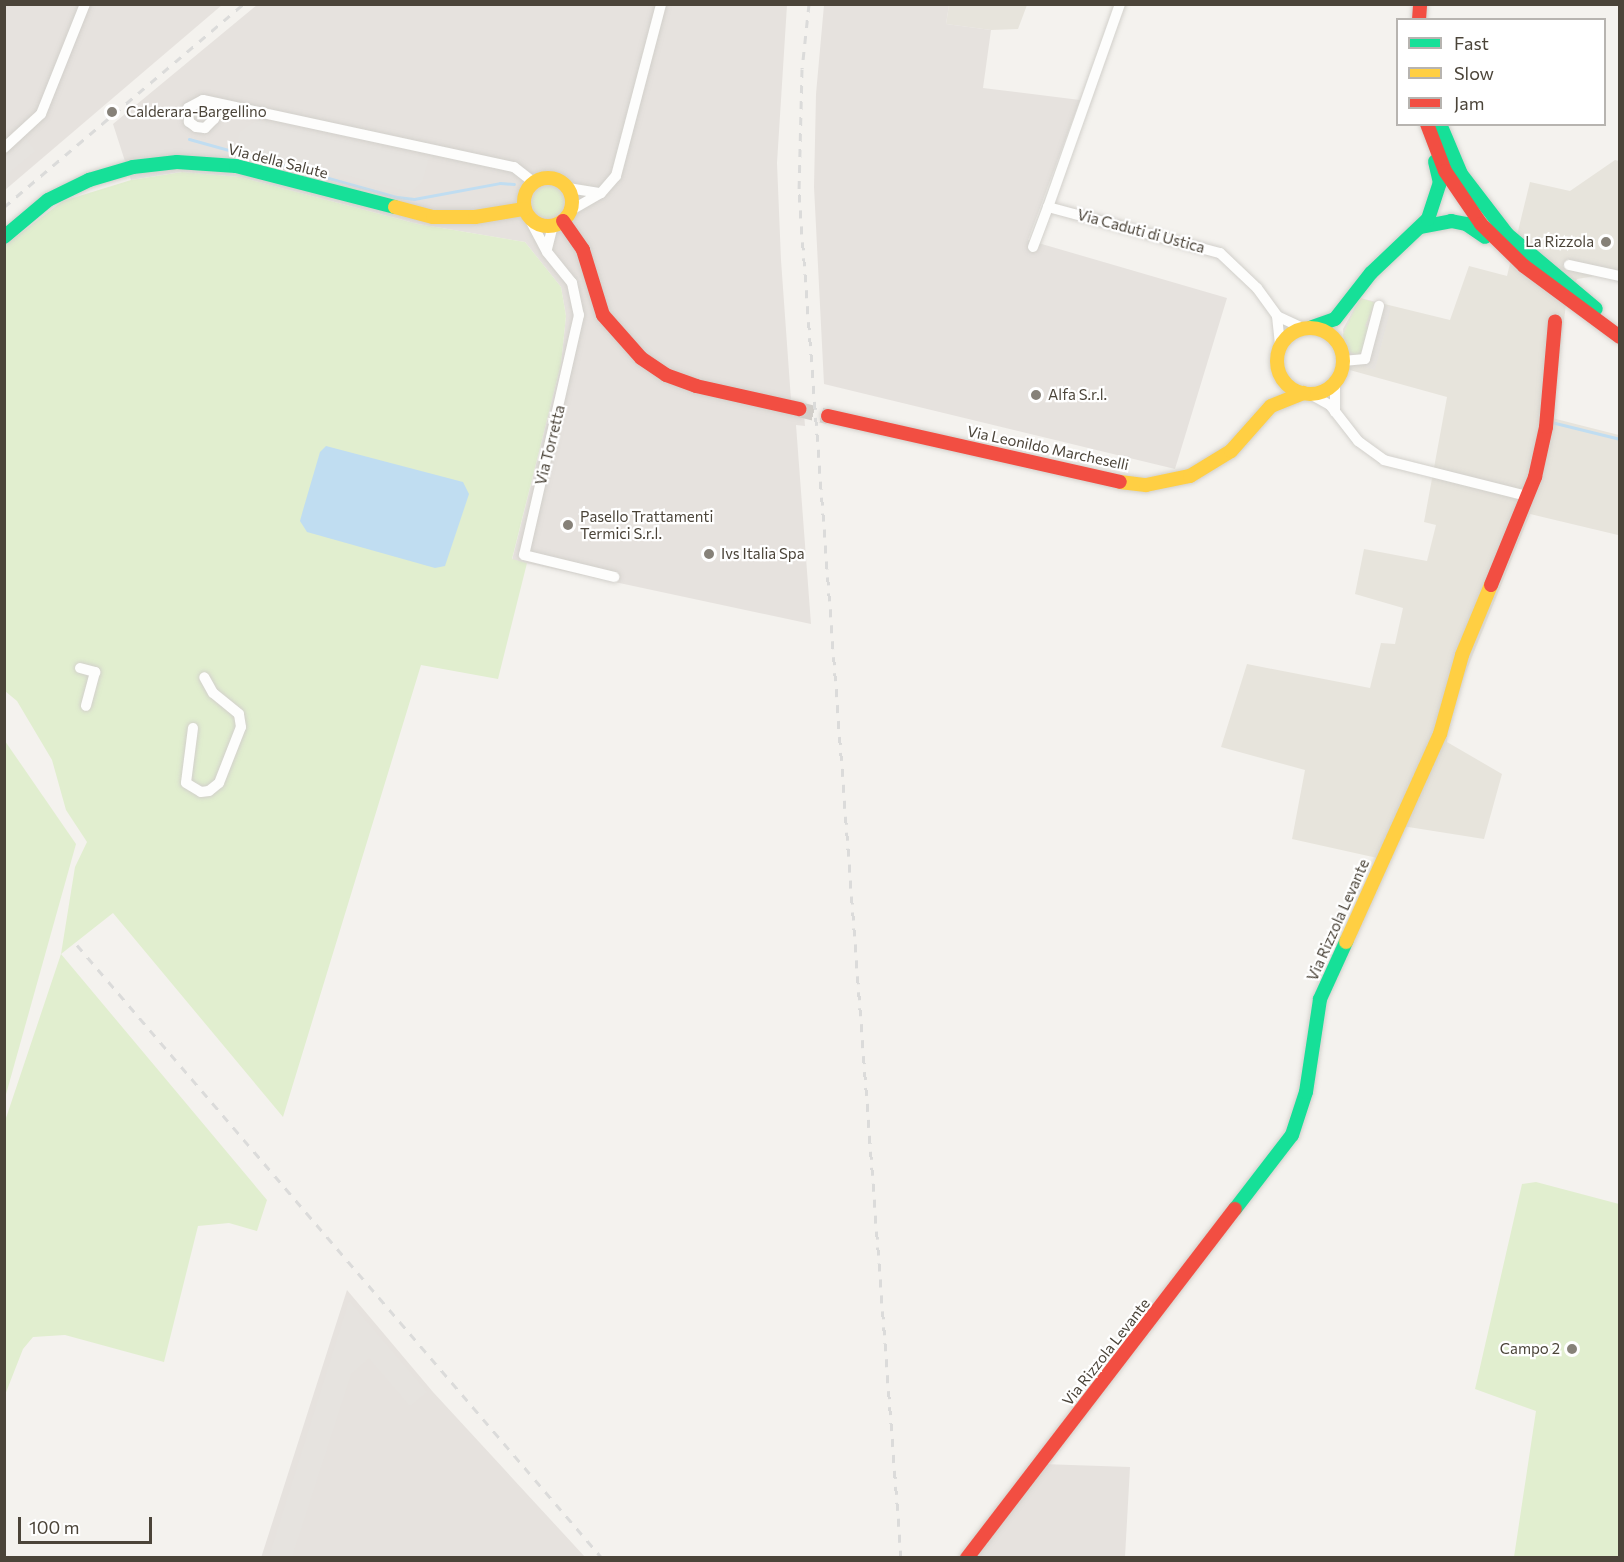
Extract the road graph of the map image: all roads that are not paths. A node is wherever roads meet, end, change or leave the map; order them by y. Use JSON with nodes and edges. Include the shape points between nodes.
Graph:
{"nodes":[{"id":1,"x":85,"y":4,"type":"edge"},
{"id":2,"x":661,"y":4,"type":"edge"},
{"id":3,"x":1120,"y":4,"type":"edge"},
{"id":4,"x":207,"y":101,"type":"junction"},
{"id":5,"x":231,"y":105,"type":"junction"},
{"id":6,"x":215,"y":116,"type":"junction"},
{"id":7,"x":1426,"y":126,"type":"edge"},
{"id":8,"x":1426,"y":126,"type":"edge"},
{"id":9,"x":1441,"y":126,"type":"edge"},
{"id":10,"x":4,"y":148,"type":"edge"},
{"id":11,"x":533,"y":182,"type":"junction"},
{"id":12,"x":568,"y":188,"type":"junction"},
{"id":13,"x":601,"y":193,"type":"junction"},
{"id":14,"x":1469,"y":197,"type":"junction"},
{"id":15,"x":1048,"y":207,"type":"junction"},
{"id":16,"x":527,"y":213,"type":"junction"},
{"id":17,"x":562,"y":219,"type":"junction"},
{"id":18,"x":1429,"y":223,"type":"junction"},
{"id":19,"x":4,"y":237,"type":"edge"},
{"id":20,"x":1033,"y":247,"type":"dead end"},
{"id":21,"x":547,"y":252,"type":"junction"},
{"id":22,"x":1569,"y":264,"type":"dead end"},
{"id":23,"x":1620,"y":276,"type":"edge"},
{"id":24,"x":1539,"y":277,"type":"junction"},
{"id":25,"x":1379,"y":306,"type":"dead end"},
{"id":26,"x":1345,"y":309,"type":"junction"},
{"id":27,"x":1277,"y":316,"type":"junction"},
{"id":28,"x":1555,"y":321,"type":"dead end"},
{"id":29,"x":1308,"y":328,"type":"junction"},
{"id":30,"x":1620,"y":328,"type":"edge"},
{"id":31,"x":1620,"y":337,"type":"edge"},
{"id":32,"x":1280,"y":345,"type":"junction"},
{"id":33,"x":1341,"y":354,"type":"junction"},
{"id":34,"x":1277,"y":367,"type":"junction"},
{"id":35,"x":1335,"y":382,"type":"junction"},
{"id":36,"x":1307,"y":394,"type":"junction"},
{"id":37,"x":1272,"y":406,"type":"junction"},
{"id":38,"x":799,"y":409,"type":"tunnel mouth"},
{"id":39,"x":1335,"y":412,"type":"junction"},
{"id":40,"x":828,"y":416,"type":"tunnel mouth"},
{"id":41,"x":1527,"y":496,"type":"junction"},
{"id":42,"x":614,"y":577,"type":"dead end"},
{"id":43,"x":80,"y":668,"type":"dead end"},
{"id":44,"x":204,"y":677,"type":"dead end"},
{"id":45,"x":86,"y":706,"type":"dead end"},
{"id":46,"x":193,"y":728,"type":"dead end"},
{"id":47,"x":967,"y":1557,"type":"edge"}],
"edges":[{"from":1,"to":10,"type":"street","via":[[41,114]]},
{"from":2,"to":13,"type":"street","via":[[616,176]]},
{"from":3,"to":15,"type":"street"},
{"from":4,"to":5,"type":"street"},
{"from":4,"to":6,"type":"street"},
{"from":4,"to":6,"type":"street","via":[[190,104],[189,122],[205,128]]},
{"from":5,"to":6,"type":"street"},
{"from":5,"to":11,"type":"street","via":[[514,167]]},
{"from":7,"to":14,"type":"street","via":[[1445,171]]},
{"from":8,"to":18,"type":"street","via":[[1440,183]]},
{"from":9,"to":14,"type":"street"},
{"from":11,"to":12,"type":"street","via":[[552,177]]},
{"from":11,"to":16,"type":"street","via":[[526,191]]},
{"from":12,"to":13,"type":"street"},
{"from":12,"to":17,"type":"street"},
{"from":13,"to":17,"type":"street"},
{"from":14,"to":18,"type":"street","via":[[1460,208]]},
{"from":14,"to":24,"type":"street","via":[[1499,243]]},
{"from":14,"to":30,"type":"street","via":[[1507,234]]},
{"from":15,"to":20,"type":"street"},
{"from":15,"to":27,"type":"street","name":"Via Caduti di Ustica","via":[[1220,254],[1257,288]]},
{"from":16,"to":17,"type":"street","name":"Via della Salute","via":[[540,225]]},
{"from":16,"to":19,"type":"street","name":"Via della Salute","via":[[433,217],[236,166],[177,162],[134,167],[89,180],[48,200]]},
{"from":16,"to":21,"type":"street","name":"Via Torretta"},
{"from":17,"to":21,"type":"street","via":[[547,238]]},
{"from":17,"to":38,"type":"street","via":[[583,250],[603,315],[641,358],[666,375],[696,386]]},
{"from":18,"to":24,"type":"street","via":[[1466,224],[1524,272]]},
{"from":18,"to":26,"type":"street","via":[[1371,273]]},
{"from":21,"to":42,"type":"street","name":"Via Torretta","via":[[572,283],[579,315],[524,555]]},
{"from":22,"to":23,"type":"street"},
{"from":24,"to":31,"type":"street"},
{"from":25,"to":33,"type":"street","via":[[1365,359]]},
{"from":26,"to":29,"type":"street","via":[[1328,323]]},
{"from":26,"to":33,"type":"street"},
{"from":27,"to":29,"type":"street","name":"Via Caduti di Ustica"},
{"from":27,"to":32,"type":"street","name":"Via Caduti di Ustica"},
{"from":28,"to":41,"type":"street","name":"Via Rizzola Levante","via":[[1543,444]]},
{"from":29,"to":32,"type":"street","via":[[1288,336]]},
{"from":29,"to":33,"type":"street","via":[[1331,335]]},
{"from":32,"to":34,"type":"street"},
{"from":33,"to":35,"type":"street"},
{"from":34,"to":36,"type":"street","via":[[1290,387]]},
{"from":34,"to":37,"type":"street"},
{"from":35,"to":36,"type":"street"},
{"from":35,"to":39,"type":"street"},
{"from":36,"to":37,"type":"street","name":"Via Leonildo Marcheselli"},
{"from":36,"to":39,"type":"street"},
{"from":37,"to":40,"type":"street","name":"Via Leonildo Marcheselli","via":[[1231,451],[1211,465],[1190,476],[1146,485]]},
{"from":39,"to":41,"type":"street","via":[[1358,441],[1392,463]]},
{"from":41,"to":47,"type":"street","name":"Via Rizzola Levante","via":[[1462,655],[1440,734],[1320,999],[1306,1092],[1292,1135]]},
{"from":43,"to":45,"type":"street","via":[[95,672]]},
{"from":44,"to":46,"type":"street","via":[[213,693],[239,714],[241,727],[219,783],[209,791],[201,792],[186,783]]}]}
